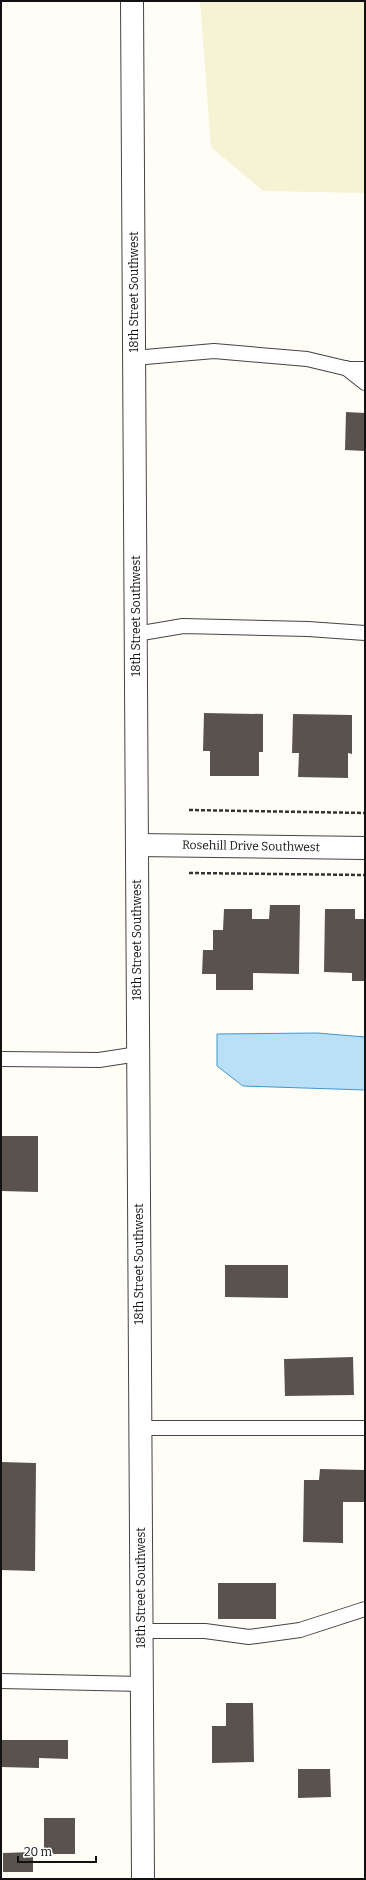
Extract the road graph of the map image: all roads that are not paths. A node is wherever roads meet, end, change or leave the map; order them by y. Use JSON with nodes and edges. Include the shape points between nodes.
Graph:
{"nodes":[{"id":1,"x":132,"y":1,"type":"edge"},
{"id":2,"x":134,"y":358,"type":"junction"},
{"id":3,"x":346,"y":368,"type":"junction"},
{"id":4,"x":365,"y":369,"type":"edge"},
{"id":5,"x":365,"y":383,"type":"edge"},
{"id":6,"x":365,"y":633,"type":"edge"},
{"id":7,"x":136,"y":634,"type":"junction"},
{"id":8,"x":137,"y":845,"type":"junction"},
{"id":9,"x":365,"y":848,"type":"edge"},
{"id":10,"x":138,"y":1054,"type":"junction"},
{"id":11,"x":1,"y":1060,"type":"edge"},
{"id":12,"x":140,"y":1428,"type":"junction"},
{"id":13,"x":365,"y":1428,"type":"edge"},
{"id":14,"x":365,"y":1609,"type":"edge"},
{"id":15,"x":142,"y":1631,"type":"junction"},
{"id":16,"x":1,"y":1681,"type":"edge"},
{"id":17,"x":142,"y":1684,"type":"junction"},
{"id":18,"x":143,"y":1879,"type":"edge"}],
"edges":[{"from":1,"to":2,"type":"street","name":"18th Street Southwest"},
{"from":2,"to":3,"type":"lane","via":[[214,351],[307,359]]},
{"from":2,"to":7,"type":"street","name":"18th Street Southwest"},
{"from":3,"to":4,"type":"lane"},
{"from":3,"to":5,"type":"lane"},
{"from":6,"to":7,"type":"lane","via":[[183,626]]},
{"from":7,"to":8,"type":"street","name":"18th Street Southwest"},
{"from":8,"to":9,"type":"street","name":"Rosehill Drive Southwest"},
{"from":8,"to":10,"type":"street","name":"18th Street Southwest"},
{"from":10,"to":11,"type":"lane","via":[[99,1060]]},
{"from":10,"to":12,"type":"street","name":"18th Street Southwest"},
{"from":12,"to":13,"type":"lane"},
{"from":12,"to":15,"type":"street","name":"18th Street Southwest"},
{"from":14,"to":15,"type":"lane","via":[[300,1630],[249,1636],[205,1631]]},
{"from":15,"to":17,"type":"street","name":"18th Street Southwest"},
{"from":16,"to":17,"type":"lane"},
{"from":17,"to":18,"type":"street","name":"18th Street Southwest"}]}
